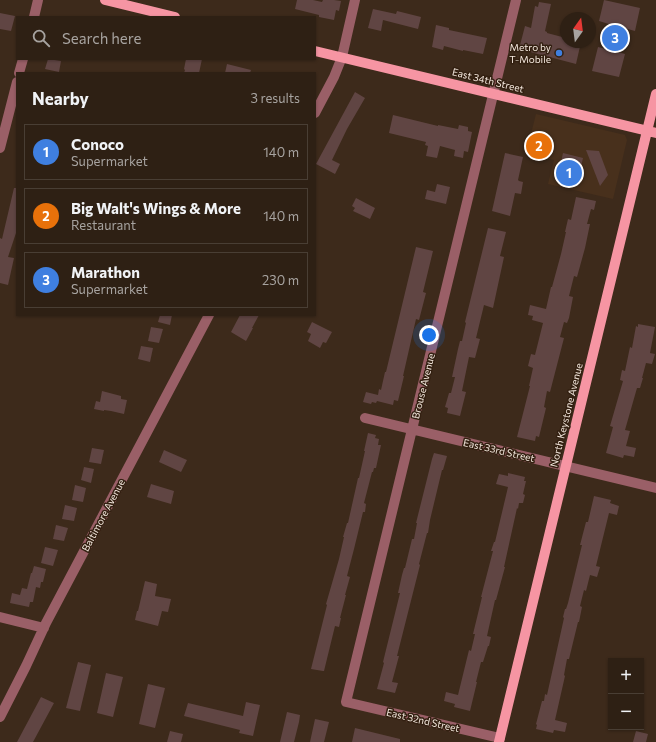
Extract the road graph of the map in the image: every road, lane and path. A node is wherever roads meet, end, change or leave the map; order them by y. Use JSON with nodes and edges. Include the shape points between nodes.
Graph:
{"nodes":[{"id":1,"x":38,"y":0,"type":"edge"},
{"id":2,"x":105,"y":0,"type":"edge"},
{"id":3,"x":355,"y":0,"type":"edge"},
{"id":4,"x":516,"y":0,"type":"edge"},
{"id":5,"x":131,"y":3,"type":"edge"},
{"id":6,"x":34,"y":16,"type":"edge"},
{"id":7,"x":172,"y":16,"type":"edge"},
{"id":8,"x":316,"y":51,"type":"edge"},
{"id":9,"x":342,"y":57,"type":"junction"},
{"id":10,"x":23,"y":60,"type":"edge"},
{"id":11,"x":19,"y":72,"type":"edge"},
{"id":12,"x":16,"y":86,"type":"edge"},
{"id":13,"x":494,"y":94,"type":"junction"},
{"id":14,"x":656,"y":94,"type":"edge"},
{"id":15,"x":316,"y":111,"type":"edge"},
{"id":16,"x":652,"y":132,"type":"edge"},
{"id":17,"x":0,"y":148,"type":"edge"},
{"id":18,"x":208,"y":316,"type":"edge"},
{"id":19,"x":365,"y":418,"type":"dead end"},
{"id":20,"x":412,"y":430,"type":"junction"},
{"id":21,"x":566,"y":466,"type":"junction"},
{"id":22,"x":656,"y":488,"type":"edge"},
{"id":23,"x":0,"y":618,"type":"edge"},
{"id":24,"x":44,"y":628,"type":"junction"},
{"id":25,"x":346,"y":702,"type":"joint"},
{"id":26,"x":0,"y":717,"type":"edge"},
{"id":27,"x":500,"y":740,"type":"edge"}],
"edges":[{"from":1,"to":6,"type":"street"},
{"from":2,"to":5,"type":"main road"},
{"from":3,"to":9,"type":"street"},
{"from":4,"to":13,"type":"street","name":"Brouse Avenue"},
{"from":5,"to":7,"type":"main road"},
{"from":8,"to":9,"type":"main road","name":"East 34th Street"},
{"from":9,"to":13,"type":"main road","name":"East 34th Street"},
{"from":9,"to":15,"type":"street"},
{"from":10,"to":11,"type":"street"},
{"from":12,"to":17,"type":"street"},
{"from":13,"to":16,"type":"main road","name":"East 34th Street"},
{"from":13,"to":20,"type":"street","name":"Brouse Avenue"},
{"from":14,"to":16,"type":"main road","name":"North Keystone Avenue"},
{"from":16,"to":21,"type":"main road","name":"North Keystone Avenue"},
{"from":18,"to":24,"type":"street","name":"Baltimore Avenue"},
{"from":19,"to":20,"type":"street","name":"East 33rd Street"},
{"from":20,"to":21,"type":"street","name":"East 33rd Street"},
{"from":20,"to":25,"type":"street","name":"Brouse Avenue"},
{"from":21,"to":22,"type":"street","name":"East 33rd Street"},
{"from":21,"to":27,"type":"main road","name":"North Keystone Avenue"},
{"from":23,"to":24,"type":"street"},
{"from":24,"to":26,"type":"street","name":"Baltimore Avenue"},
{"from":25,"to":27,"type":"street","name":"East 32nd Street"}]}
